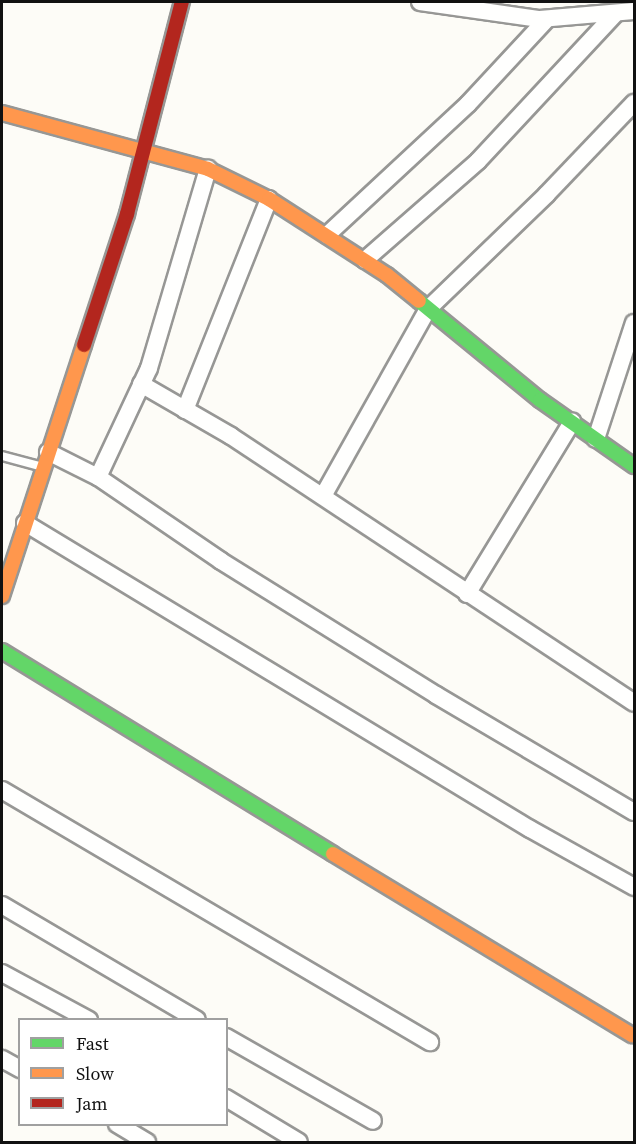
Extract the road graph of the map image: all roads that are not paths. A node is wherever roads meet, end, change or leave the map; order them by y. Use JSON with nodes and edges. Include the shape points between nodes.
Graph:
{"nodes":[{"id":1,"x":182,"y":2,"type":"edge"},
{"id":2,"x":420,"y":2,"type":"edge"},
{"id":3,"x":524,"y":2,"type":"edge"},
{"id":4,"x":610,"y":9,"type":"edge"},
{"id":5,"x":634,"y":11,"type":"edge"},
{"id":6,"x":544,"y":19,"type":"junction"},
{"id":7,"x":634,"y":103,"type":"edge"},
{"id":8,"x":2,"y":113,"type":"edge"},
{"id":9,"x":144,"y":150,"type":"junction"},
{"id":10,"x":208,"y":170,"type":"junction"},
{"id":11,"x":269,"y":199,"type":"junction"},
{"id":12,"x":327,"y":235,"type":"junction"},
{"id":13,"x":365,"y":260,"type":"junction"},
{"id":14,"x":428,"y":309,"type":"junction"},
{"id":15,"x":634,"y":323,"type":"edge"},
{"id":16,"x":141,"y":384,"type":"junction"},
{"id":17,"x":185,"y":410,"type":"junction"},
{"id":18,"x":572,"y":422,"type":"junction"},
{"id":19,"x":596,"y":439,"type":"junction"},
{"id":20,"x":2,"y":456,"type":"edge"},
{"id":21,"x":46,"y":460,"type":"junction"},
{"id":22,"x":634,"y":462,"type":"edge"},
{"id":23,"x":98,"y":477,"type":"junction"},
{"id":24,"x":323,"y":496,"type":"junction"},
{"id":25,"x":25,"y":522,"type":"junction"},
{"id":26,"x":467,"y":594,"type":"junction"},
{"id":27,"x":2,"y":596,"type":"edge"},
{"id":28,"x":2,"y":651,"type":"edge"},
{"id":29,"x":634,"y":703,"type":"edge"},
{"id":30,"x":2,"y":790,"type":"edge"},
{"id":31,"x":634,"y":812,"type":"edge"},
{"id":32,"x":634,"y":887,"type":"edge"},
{"id":33,"x":2,"y":905,"type":"edge"},
{"id":34,"x":2,"y":973,"type":"edge"},
{"id":35,"x":84,"y":1018,"type":"edge"},
{"id":36,"x":194,"y":1018,"type":"edge"},
{"id":37,"x":632,"y":1035,"type":"dead end"},
{"id":38,"x":228,"y":1037,"type":"edge"},
{"id":39,"x":430,"y":1042,"type":"dead end"},
{"id":40,"x":228,"y":1099,"type":"edge"},
{"id":41,"x":374,"y":1121,"type":"dead end"},
{"id":42,"x":119,"y":1126,"type":"edge"},
{"id":43,"x":147,"y":1143,"type":"edge"},
{"id":44,"x":299,"y":1143,"type":"edge"}],
"edges":[{"from":1,"to":9,"type":"street"},
{"from":2,"to":6,"type":"street"},
{"from":3,"to":6,"type":"street"},
{"from":4,"to":5,"type":"street"},
{"from":4,"to":6,"type":"street"},
{"from":4,"to":13,"type":"street","via":[[478,161]]},
{"from":6,"to":12,"type":"street","via":[[468,104]]},
{"from":7,"to":14,"type":"street"},
{"from":8,"to":9,"type":"street"},
{"from":9,"to":10,"type":"street"},
{"from":9,"to":21,"type":"street","via":[[127,214]]},
{"from":10,"to":11,"type":"street"},
{"from":10,"to":16,"type":"street"},
{"from":11,"to":12,"type":"street"},
{"from":11,"to":17,"type":"street"},
{"from":12,"to":13,"type":"street"},
{"from":13,"to":14,"type":"street"},
{"from":14,"to":18,"type":"street"},
{"from":14,"to":24,"type":"street"},
{"from":15,"to":19,"type":"street"},
{"from":16,"to":17,"type":"street"},
{"from":16,"to":23,"type":"street"},
{"from":17,"to":24,"type":"street"},
{"from":18,"to":19,"type":"street"},
{"from":18,"to":26,"type":"street"},
{"from":19,"to":22,"type":"street"},
{"from":20,"to":21,"type":"lane"},
{"from":21,"to":23,"type":"street"},
{"from":21,"to":25,"type":"street"},
{"from":23,"to":31,"type":"street","via":[[221,561]]},
{"from":24,"to":26,"type":"street"},
{"from":25,"to":27,"type":"street"},
{"from":25,"to":32,"type":"street","via":[[530,829]]},
{"from":26,"to":29,"type":"street"},
{"from":28,"to":37,"type":"street"},
{"from":30,"to":39,"type":"street"},
{"from":33,"to":36,"type":"street"},
{"from":34,"to":35,"type":"street"},
{"from":38,"to":41,"type":"street"},
{"from":40,"to":44,"type":"street"},
{"from":42,"to":43,"type":"street"}]}
